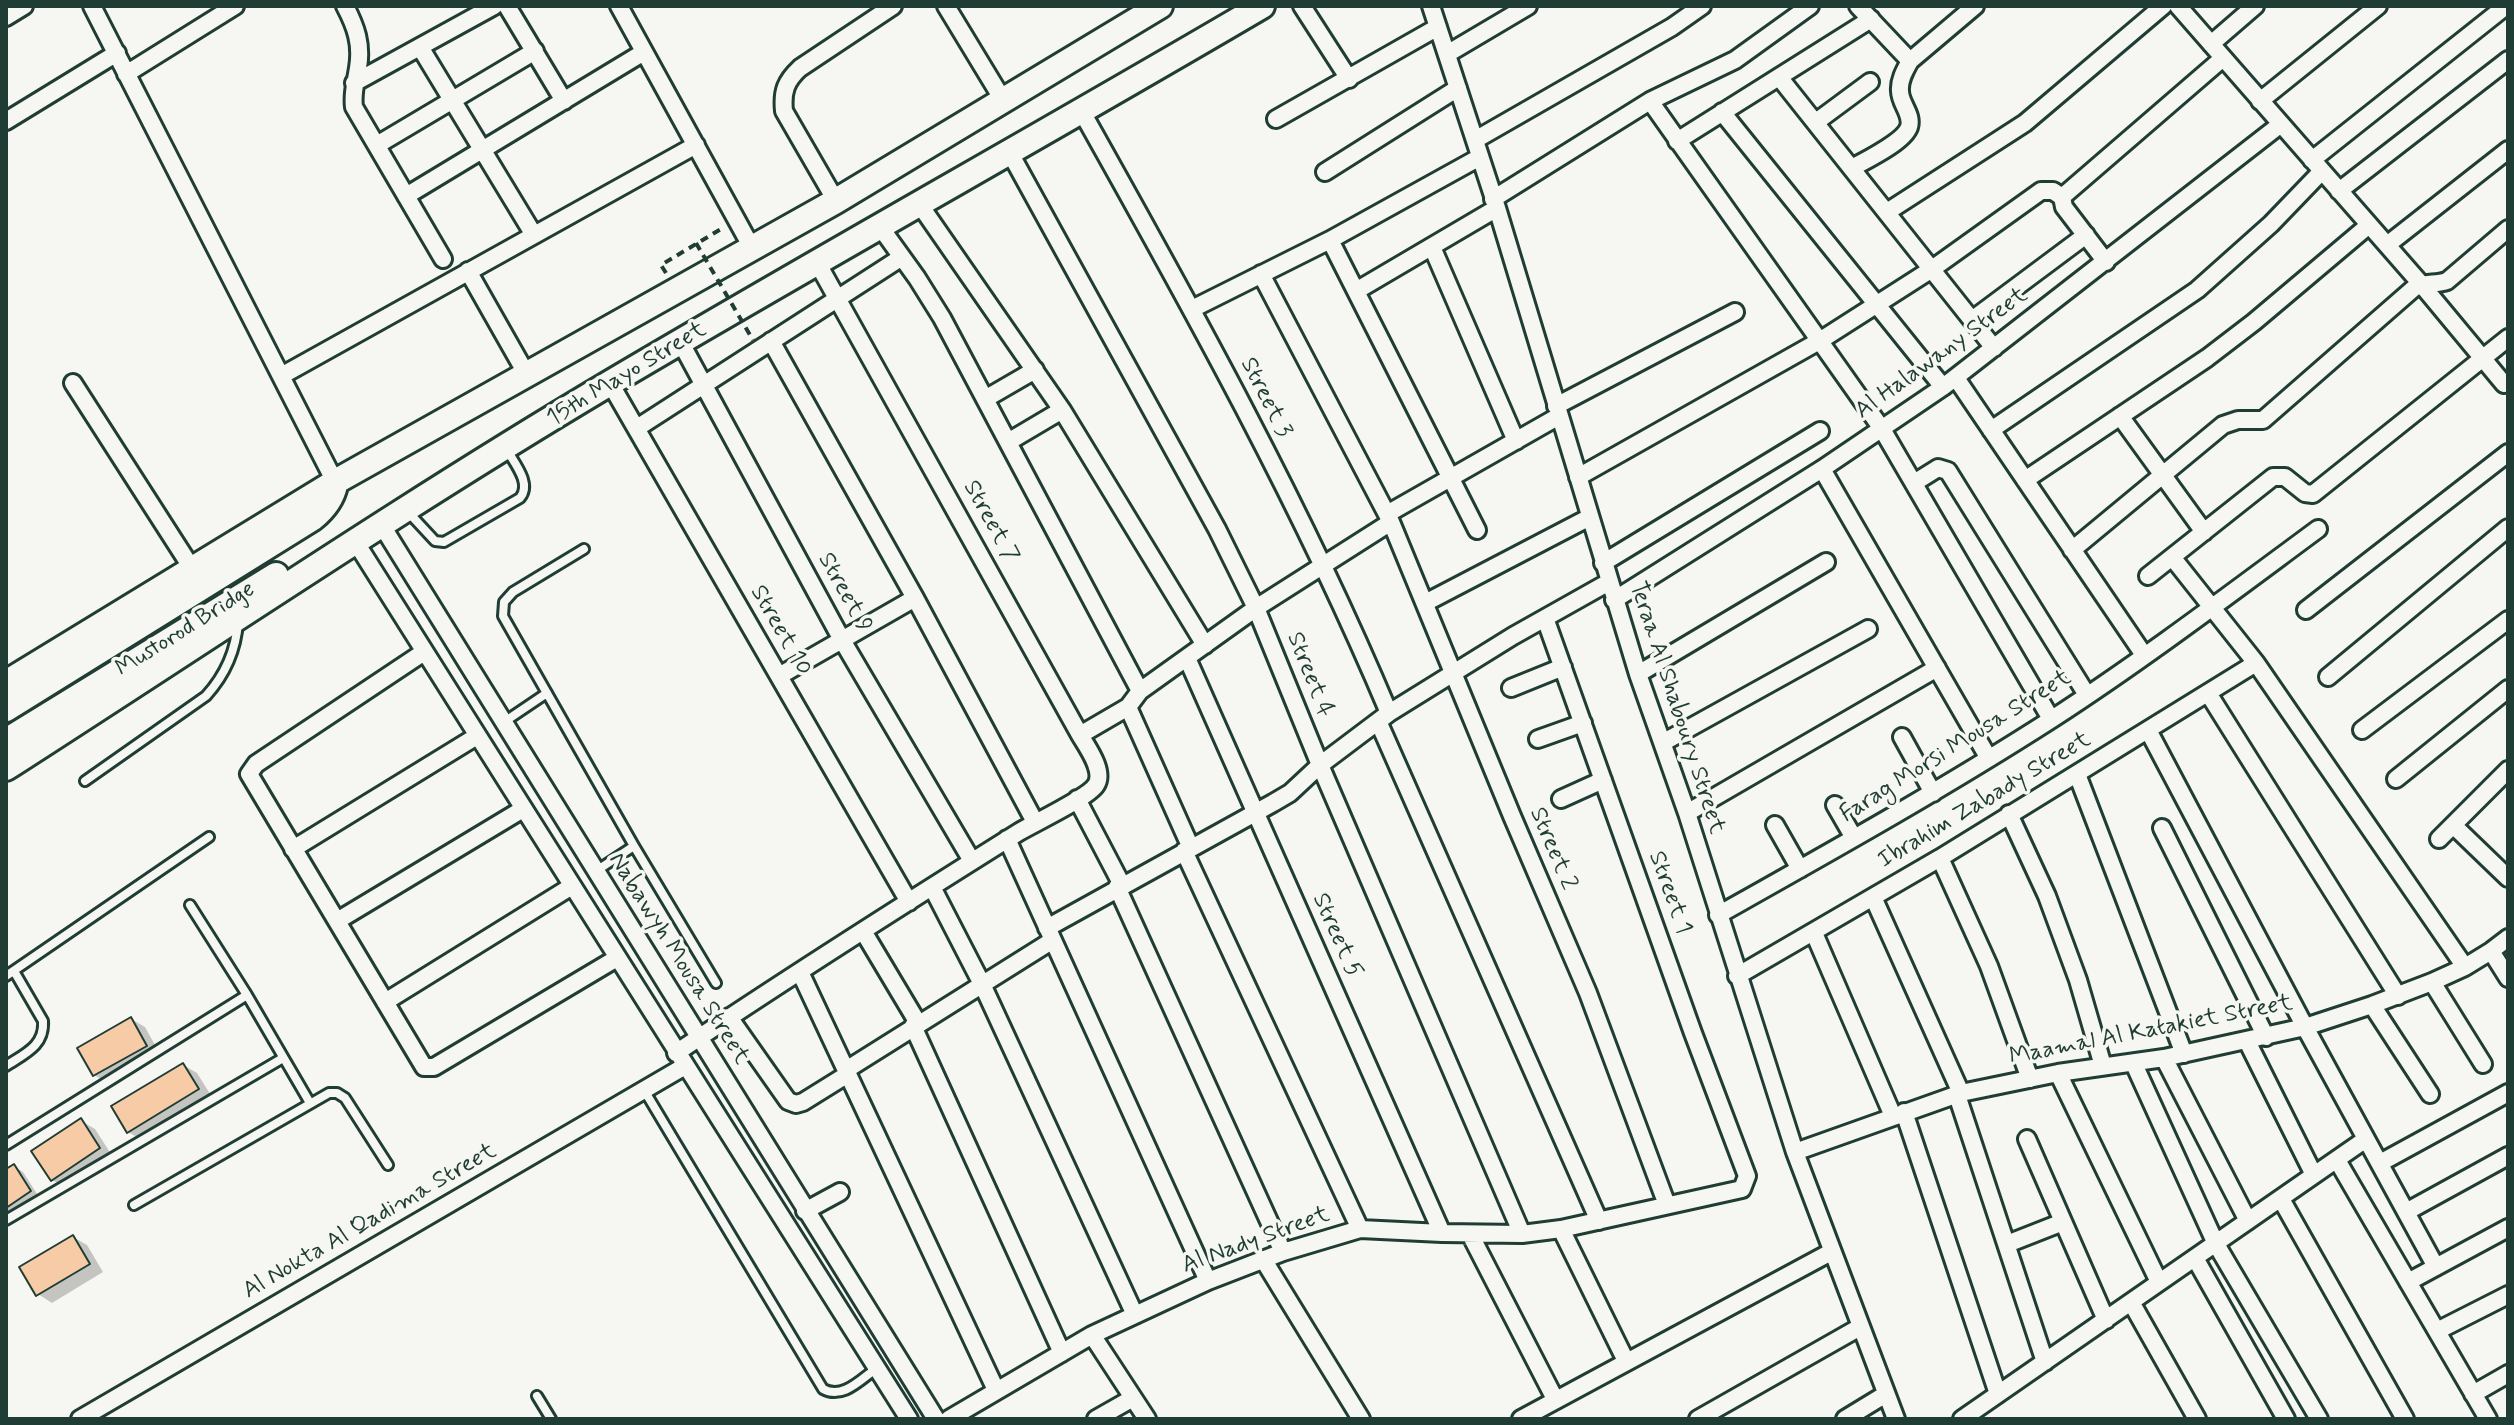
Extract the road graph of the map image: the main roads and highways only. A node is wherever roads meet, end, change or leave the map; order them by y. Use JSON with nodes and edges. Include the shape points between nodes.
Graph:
{"nodes":[{"id":1,"x":1262,"y":6,"type":"edge"},
{"id":2,"x":1145,"y":10,"type":"edge"},
{"id":3,"x":335,"y":482,"type":"junction"},
{"id":4,"x":239,"y":608,"type":"junction"},
{"id":5,"x":6,"y":683,"type":"edge"},
{"id":6,"x":6,"y":709,"type":"edge"},
{"id":7,"x":6,"y":741,"type":"edge"},
{"id":8,"x":6,"y":768,"type":"edge"}],
"edges":[{"from":1,"to":4,"type":"main road","name":"15th Mayo Street","via":[[610,383]]},
{"from":2,"to":3,"type":"main road","name":"15th Mayo Street","via":[[836,201]]},
{"from":3,"to":5,"type":"main road","name":"15th Mayo Street"},
{"from":3,"to":6,"type":"main road","name":"Mustorod Bridge","via":[[333,495],[320,511]]},
{"from":4,"to":7,"type":"main road","name":"Mustorod Bridge"},
{"from":4,"to":8,"type":"main road","name":"15th Mayo Street"}]}
